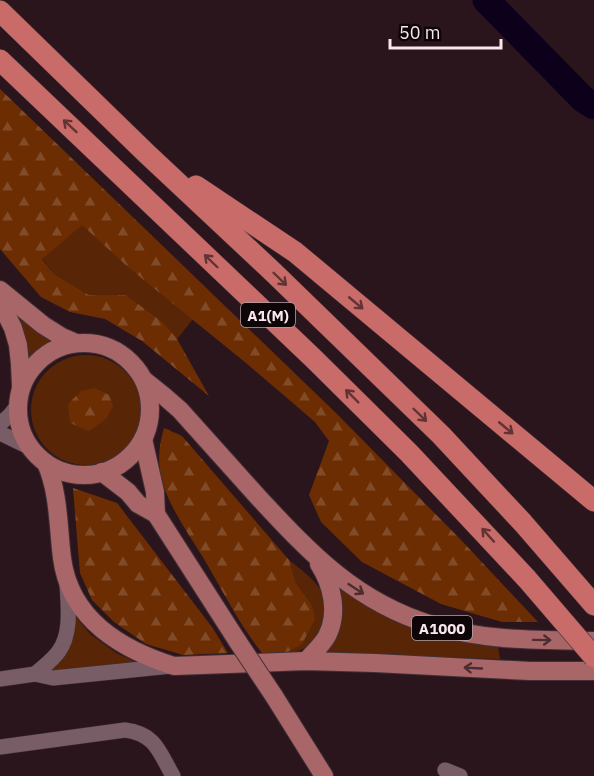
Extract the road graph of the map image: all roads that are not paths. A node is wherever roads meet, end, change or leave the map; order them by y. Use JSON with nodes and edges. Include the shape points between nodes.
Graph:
{"nodes":[{"id":1,"x":0,"y":11,"type":"edge"},
{"id":2,"x":0,"y":60,"type":"edge"},
{"id":3,"x":146,"y":153,"type":"junction"},
{"id":4,"x":1,"y":291,"type":"edge"},
{"id":5,"x":76,"y":343,"type":"junction"},
{"id":6,"x":144,"y":380,"type":"junction"},
{"id":7,"x":20,"y":397,"type":"junction"},
{"id":8,"x":0,"y":424,"type":"edge"},
{"id":9,"x":0,"y":433,"type":"edge"},
{"id":10,"x":143,"y":439,"type":"junction"},
{"id":11,"x":31,"y":448,"type":"junction"},
{"id":12,"x":46,"y":463,"type":"junction"},
{"id":13,"x":102,"y":472,"type":"junction"},
{"id":14,"x":594,"y":501,"type":"edge"},
{"id":15,"x":156,"y":514,"type":"junction"},
{"id":16,"x":311,"y":552,"type":"junction"},
{"id":17,"x":68,"y":580,"type":"junction"},
{"id":18,"x":594,"y":606,"type":"edge"},
{"id":19,"x":594,"y":641,"type":"edge"},
{"id":20,"x":594,"y":657,"type":"edge"},
{"id":21,"x":306,"y":661,"type":"junction"},
{"id":22,"x":174,"y":666,"type":"junction"},
{"id":23,"x":594,"y":671,"type":"edge"},
{"id":24,"x":35,"y":674,"type":"junction"},
{"id":25,"x":0,"y":679,"type":"edge"},
{"id":26,"x":0,"y":747,"type":"edge"},
{"id":27,"x":445,"y":770,"type":"dead end"},
{"id":28,"x":173,"y":776,"type":"edge"},
{"id":29,"x":324,"y":776,"type":"edge"},
{"id":30,"x":460,"y":776,"type":"edge"}],
"edges":[{"from":1,"to":3,"type":"highway","number":"A1(M)"},
{"from":20,"to":2,"type":"highway","number":"A1(M)","one_way":true,"bridge":true,"via":[[409,453]]},
{"from":3,"to":14,"type":"highway","one_way":true,"via":[[295,252]]},
{"from":3,"to":18,"type":"highway","number":"A1(M)","one_way":true,"via":[[441,435]]},
{"from":4,"to":5,"type":"main road","via":[[43,325]]},
{"from":4,"to":7,"type":"main road","via":[[18,345]]},
{"from":5,"to":6,"type":"main road","via":[[103,345],[116,351],[127,358]]},
{"from":5,"to":7,"type":"main road","via":[[42,358],[30,372]]},
{"from":6,"to":10,"type":"main road","via":[[150,406]]},
{"from":6,"to":16,"type":"main road","number":"A1000","via":[[180,410]]},
{"from":7,"to":8,"type":"street"},
{"from":7,"to":11,"type":"main road","via":[[21,428]]},
{"from":9,"to":11,"type":"street"},
{"from":10,"to":13,"type":"main road","via":[[134,452]]},
{"from":10,"to":15,"type":"main road"},
{"from":11,"to":12,"type":"main road"},
{"from":12,"to":13,"type":"main road","via":[[75,474]]},
{"from":12,"to":17,"type":"main road","number":"A1000","via":[[52,478]]},
{"from":13,"to":15,"type":"main road","via":[[138,504]]},
{"from":15,"to":29,"type":"main road","bridge":true},
{"from":16,"to":19,"type":"main road","number":"A1000","one_way":true,"via":[[357,590],[434,626],[499,638]]},
{"from":16,"to":21,"type":"main road","number":"A1000","via":[[330,585],[333,615],[327,636]]},
{"from":17,"to":22,"type":"main road","number":"A1000","via":[[75,598],[107,634],[142,655]]},
{"from":17,"to":24,"type":"street","via":[[63,646]]},
{"from":21,"to":22,"type":"main road","number":"A1000"},
{"from":23,"to":21,"type":"main road","number":"A1000","one_way":true},
{"from":22,"to":24,"type":"street","via":[[54,678]]},
{"from":24,"to":25,"type":"street"},
{"from":26,"to":28,"type":"street","via":[[135,731],[152,740]]},
{"from":27,"to":30,"type":"street"}]}
